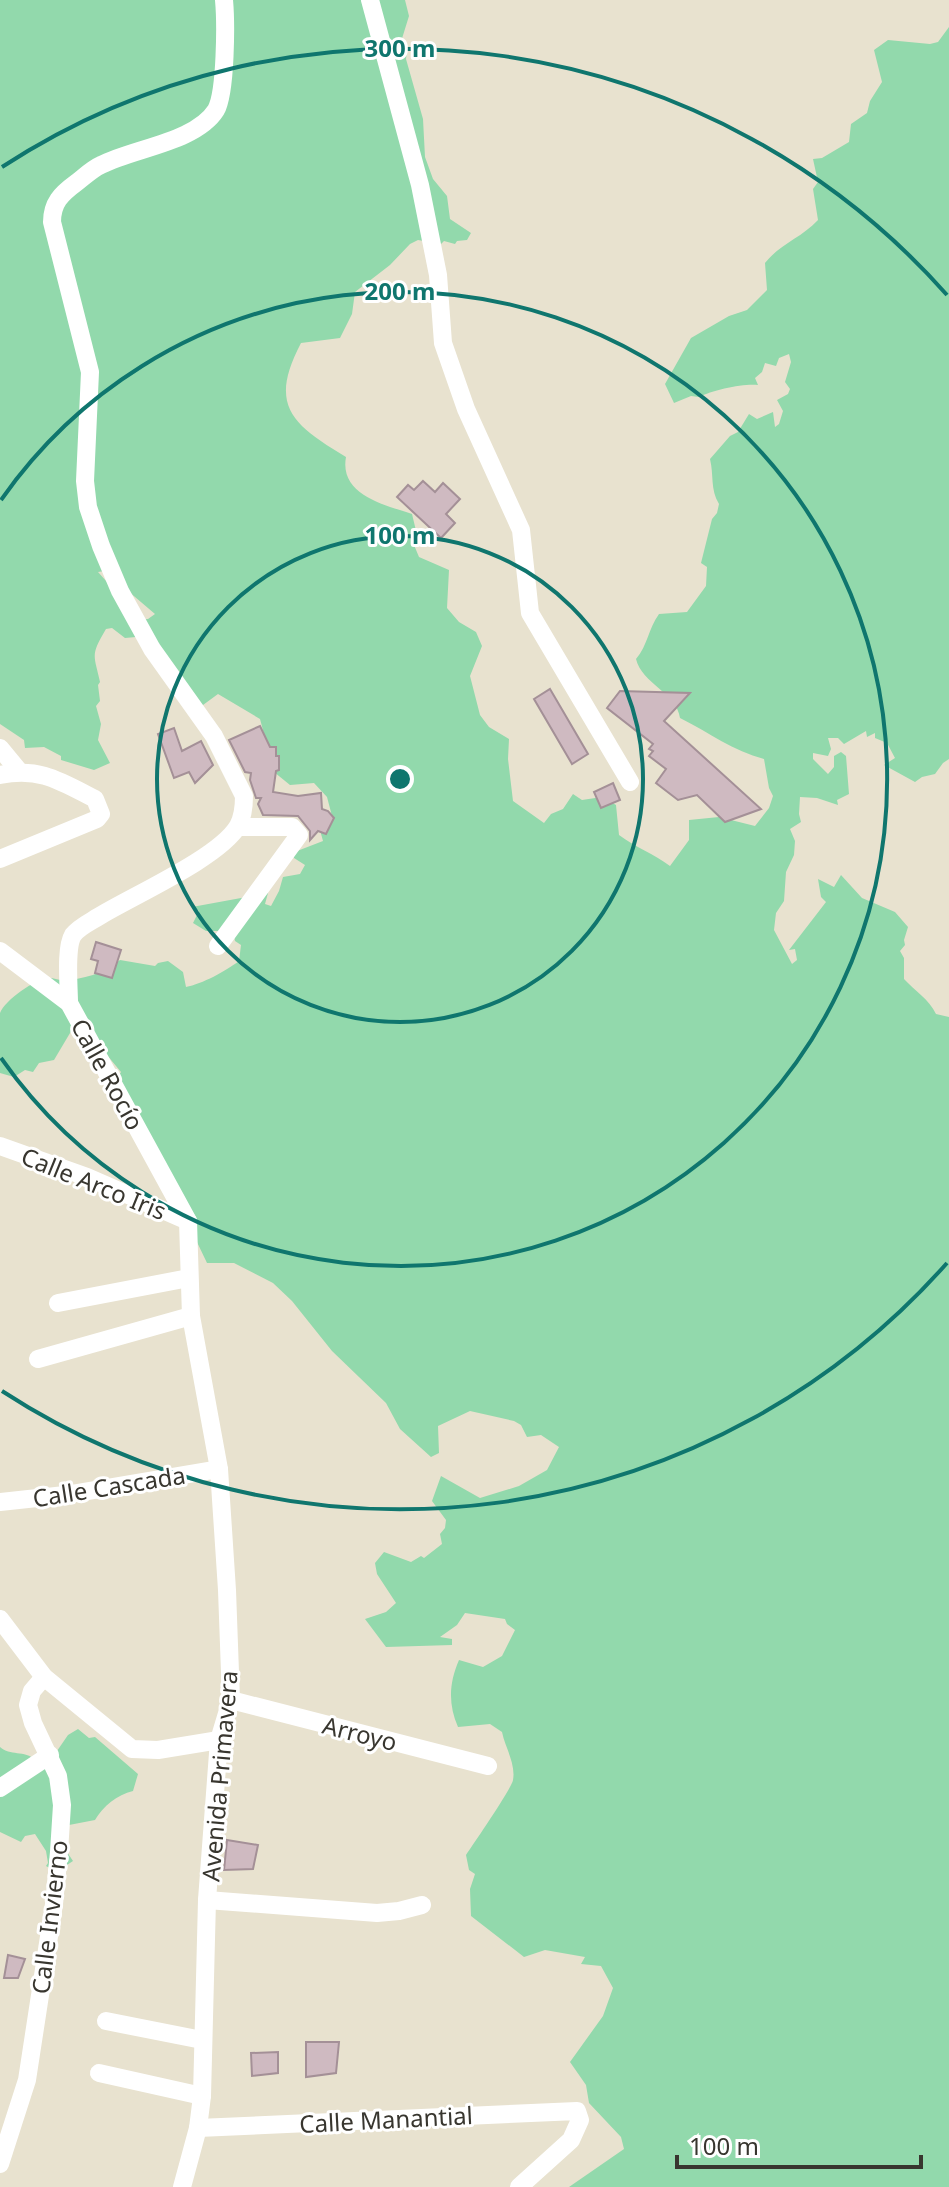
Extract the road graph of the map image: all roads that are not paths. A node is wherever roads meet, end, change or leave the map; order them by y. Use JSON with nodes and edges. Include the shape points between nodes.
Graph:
{"nodes":[{"id":1,"x":224,"y":0,"type":"edge"},
{"id":2,"x":370,"y":0,"type":"edge"},
{"id":3,"x":0,"y":748,"type":"edge"},
{"id":4,"x":19,"y":771,"type":"junction"},
{"id":5,"x":0,"y":775,"type":"edge"},
{"id":6,"x":630,"y":782,"type":"dead end"},
{"id":7,"x":238,"y":827,"type":"junction"},
{"id":8,"x":0,"y":859,"type":"edge"},
{"id":9,"x":218,"y":946,"type":"dead end"},
{"id":10,"x":0,"y":951,"type":"edge"},
{"id":11,"x":69,"y":1003,"type":"junction"},
{"id":12,"x":0,"y":1146,"type":"edge"},
{"id":13,"x":188,"y":1221,"type":"junction"},
{"id":14,"x":189,"y":1278,"type":"junction"},
{"id":15,"x":58,"y":1303,"type":"dead end"},
{"id":16,"x":191,"y":1316,"type":"junction"},
{"id":17,"x":38,"y":1359,"type":"dead end"},
{"id":18,"x":219,"y":1469,"type":"junction"},
{"id":19,"x":0,"y":1502,"type":"edge"},
{"id":20,"x":0,"y":1619,"type":"edge"},
{"id":21,"x":44,"y":1677,"type":"junction"},
{"id":22,"x":231,"y":1700,"type":"junction"},
{"id":23,"x":219,"y":1740,"type":"junction"},
{"id":24,"x":50,"y":1755,"type":"junction"},
{"id":25,"x":488,"y":1766,"type":"dead end"},
{"id":26,"x":0,"y":1788,"type":"edge"},
{"id":27,"x":207,"y":1900,"type":"junction"},
{"id":28,"x":422,"y":1905,"type":"dead end"},
{"id":29,"x":106,"y":2021,"type":"dead end"},
{"id":30,"x":202,"y":2040,"type":"junction"},
{"id":31,"x":99,"y":2073,"type":"dead end"},
{"id":32,"x":202,"y":2096,"type":"junction"},
{"id":33,"x":198,"y":2128,"type":"junction"},
{"id":34,"x":0,"y":2164,"type":"edge"},
{"id":35,"x":182,"y":2187,"type":"edge"},
{"id":36,"x":519,"y":2187,"type":"edge"}],
"edges":[{"from":1,"to":7,"type":"street","via":[[219,103],[208,120],[101,165],[62,193],[52,222],[90,372],[88,507],[120,591],[152,649],[214,736],[244,796]]},
{"from":2,"to":6,"type":"street","via":[[420,185],[438,275],[443,343],[466,409],[521,530],[530,613]]},
{"from":3,"to":4,"type":"street"},
{"from":4,"to":5,"type":"street"},
{"from":4,"to":8,"type":"street","via":[[44,773],[95,799],[101,811],[97,819]]},
{"from":7,"to":9,"type":"street","via":[[292,827],[299,835]]},
{"from":7,"to":11,"type":"street","via":[[203,856],[79,929],[70,943]]},
{"from":10,"to":11,"type":"street","name":"Calle Rocío"},
{"from":11,"to":13,"type":"street","name":"Calle Rocío"},
{"from":12,"to":13,"type":"street","name":"Calle Arco Iris"},
{"from":13,"to":14,"type":"street","name":"Avenida Primavera"},
{"from":14,"to":15,"type":"street"},
{"from":14,"to":16,"type":"street","name":"Avenida Primavera"},
{"from":16,"to":17,"type":"street"},
{"from":16,"to":18,"type":"street","name":"Avenida Primavera"},
{"from":18,"to":19,"type":"street","name":"Calle Cascada"},
{"from":18,"to":22,"type":"street","name":"Avenida Primavera"},
{"from":20,"to":21,"type":"street"},
{"from":21,"to":23,"type":"street","via":[[132,1749]]},
{"from":21,"to":24,"type":"street","name":"Calle Invierno","via":[[28,1705]]},
{"from":22,"to":23,"type":"street","name":"Avenida Primavera"},
{"from":22,"to":25,"type":"street","name":"Arroyo"},
{"from":23,"to":27,"type":"street","name":"Avenida Primavera"},
{"from":24,"to":26,"type":"street"},
{"from":24,"to":34,"type":"street","name":"Calle Invierno","via":[[62,1805],[54,1904],[27,2080]]},
{"from":27,"to":28,"type":"street","via":[[377,1913]]},
{"from":27,"to":30,"type":"street","name":"Avenida Primavera"},
{"from":29,"to":30,"type":"street"},
{"from":30,"to":32,"type":"street","name":"Avenida Primavera"},
{"from":31,"to":32,"type":"street"},
{"from":32,"to":33,"type":"street","name":"Avenida Primavera"},
{"from":33,"to":35,"type":"street","name":"Avenida Primavera"},
{"from":33,"to":36,"type":"street","name":"Calle Manantial","via":[[574,2109],[580,2115],[577,2132]]}]}
